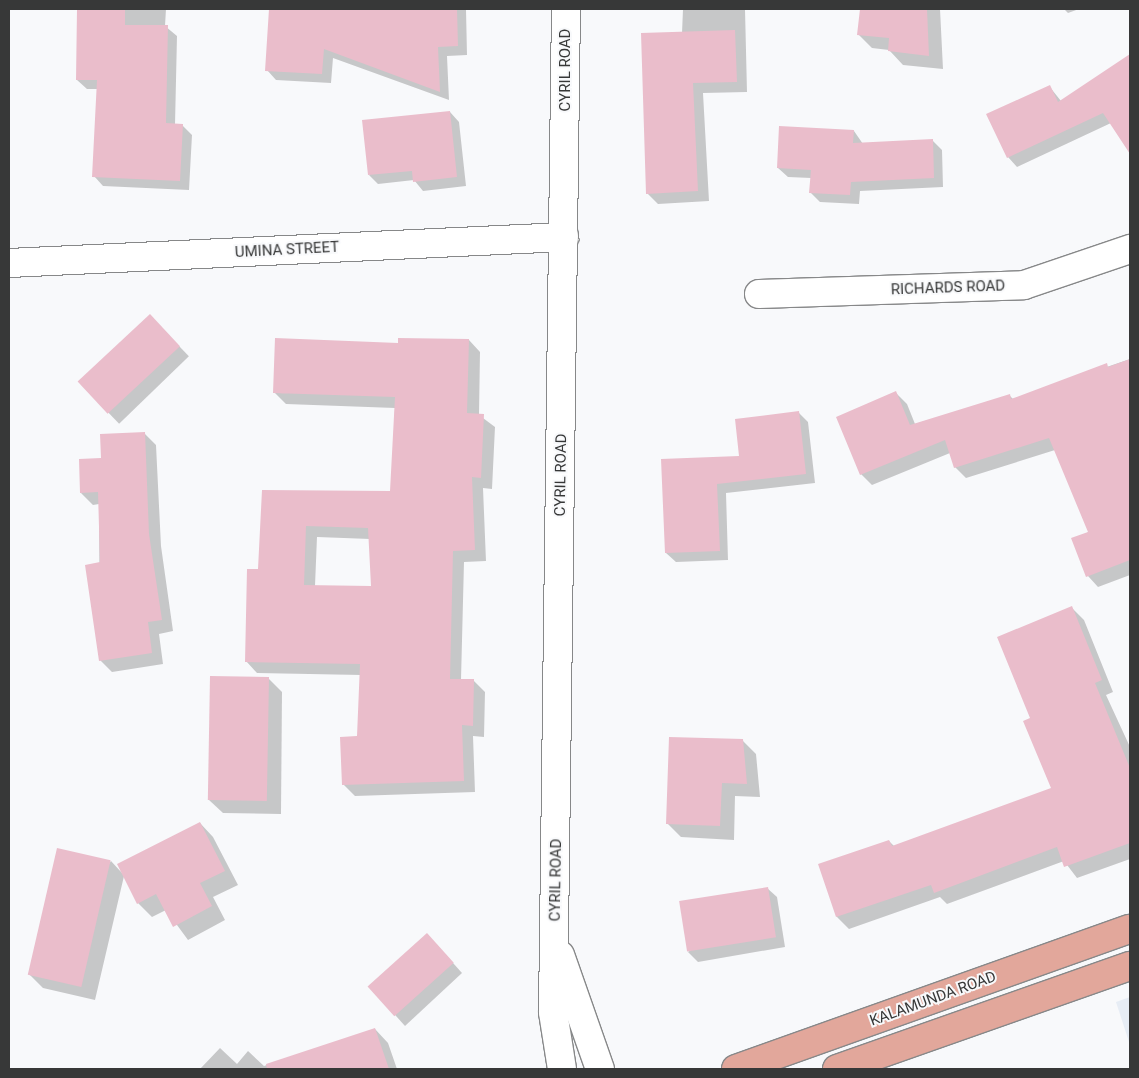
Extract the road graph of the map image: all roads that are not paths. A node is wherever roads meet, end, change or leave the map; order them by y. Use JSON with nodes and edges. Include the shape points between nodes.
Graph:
{"nodes":[{"id":1,"x":566,"y":9,"type":"edge"},
{"id":2,"x":564,"y":237,"type":"junction"},
{"id":3,"x":1130,"y":249,"type":"edge"},
{"id":4,"x":9,"y":263,"type":"edge"},
{"id":5,"x":759,"y":294,"type":"dead end"},
{"id":6,"x":1130,"y":928,"type":"edge"},
{"id":7,"x":555,"y":942,"type":"junction"},
{"id":8,"x":1130,"y":966,"type":"edge"},
{"id":9,"x":562,"y":1069,"type":"edge"},
{"id":10,"x":600,"y":1069,"type":"edge"},
{"id":11,"x":736,"y":1069,"type":"edge"},
{"id":12,"x":837,"y":1069,"type":"edge"}],
"edges":[{"from":1,"to":2,"type":"street","name":"CYRIL ROAD"},
{"from":2,"to":4,"type":"street","name":"UMINA STREET"},
{"from":2,"to":7,"type":"street","name":"CYRIL ROAD"},
{"from":3,"to":5,"type":"street","name":"RICHARDS ROAD","via":[[1024,285]]},
{"from":6,"to":11,"type":"main road","name":"KALAMUNDA ROAD"},
{"from":7,"to":9,"type":"street","name":"CYRIL ROAD","via":[[553,1012]]},
{"from":7,"to":10,"type":"street","name":"CYRIL ROAD"},
{"from":8,"to":12,"type":"main road"}]}
